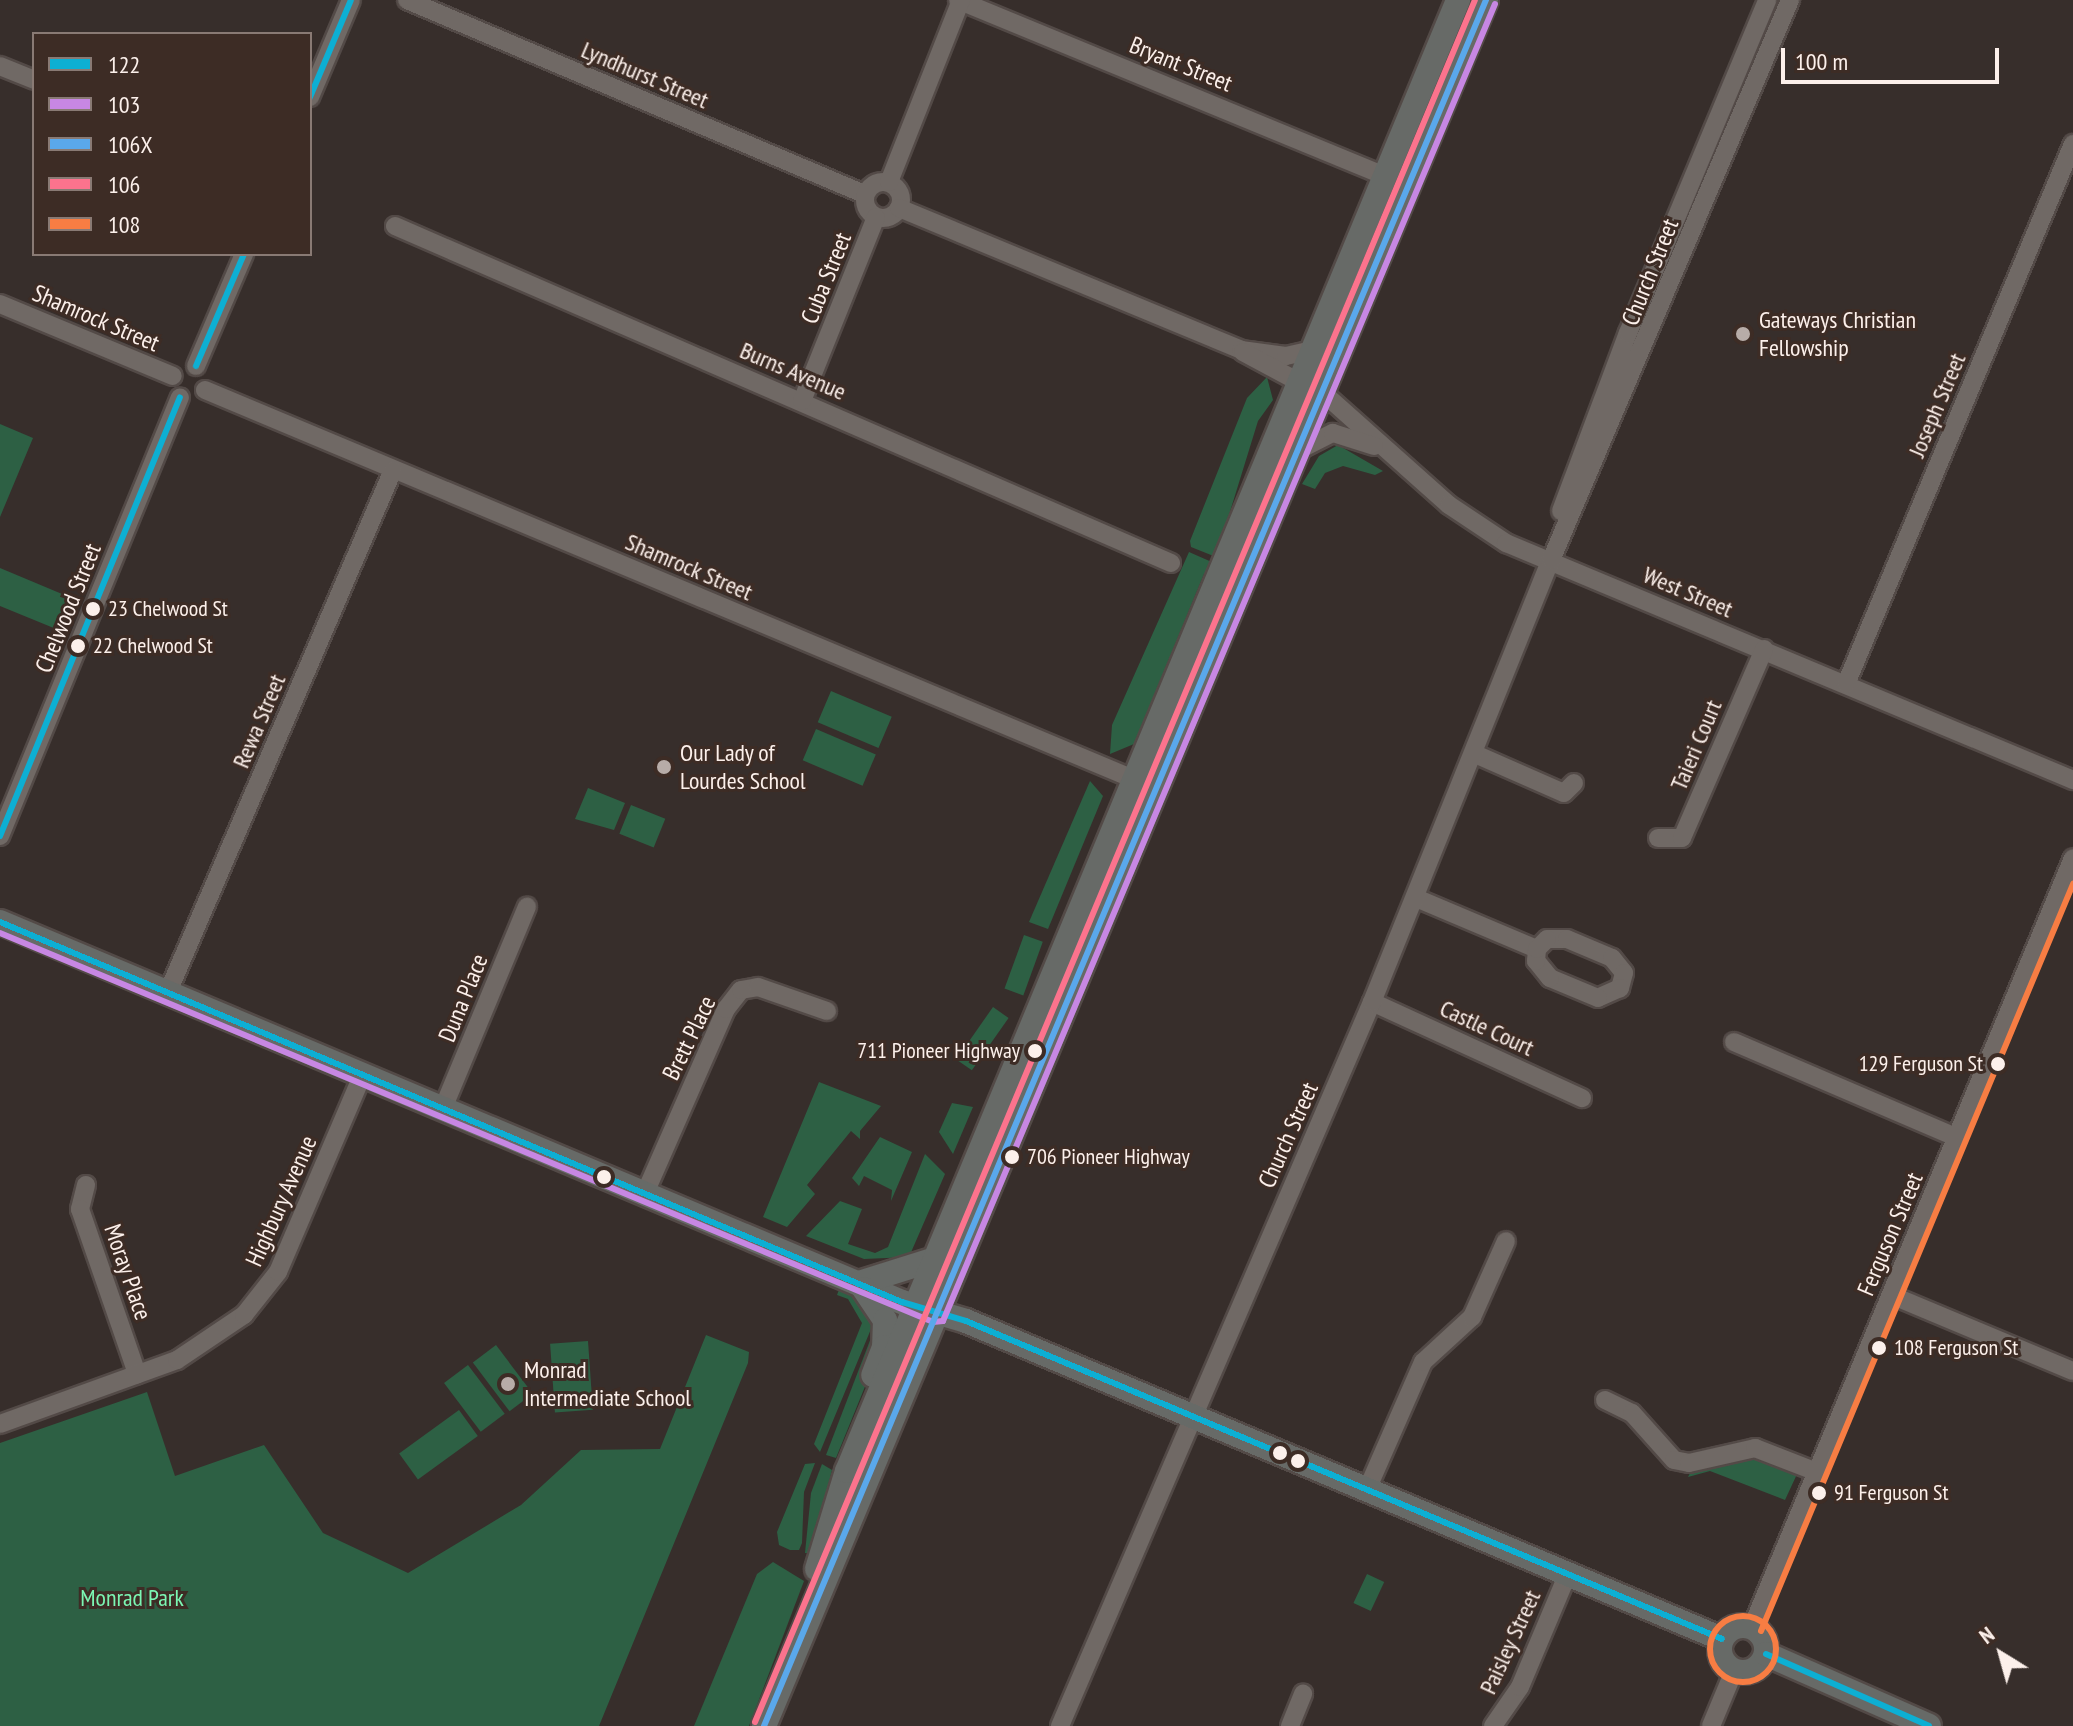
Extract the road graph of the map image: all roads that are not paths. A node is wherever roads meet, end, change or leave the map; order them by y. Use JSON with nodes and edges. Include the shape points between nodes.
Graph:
{"nodes":[{"id":1,"x":351,"y":0,"type":"edge"},
{"id":2,"x":407,"y":0,"type":"edge"},
{"id":3,"x":960,"y":0,"type":"edge"},
{"id":4,"x":1458,"y":0,"type":"edge"},
{"id":5,"x":1486,"y":0,"type":"edge"},
{"id":6,"x":1767,"y":0,"type":"edge"},
{"id":7,"x":1790,"y":0,"type":"edge"},
{"id":8,"x":0,"y":66,"type":"edge"},
{"id":9,"x":32,"y":79,"type":"edge"},
{"id":10,"x":312,"y":92,"type":"edge"},
{"id":11,"x":2073,"y":144,"type":"edge"},
{"id":12,"x":1385,"y":176,"type":"junction"},
{"id":13,"x":889,"y":182,"type":"junction"},
{"id":14,"x":865,"y":194,"type":"junction"},
{"id":15,"x":899,"y":208,"type":"junction"},
{"id":16,"x":876,"y":217,"type":"junction"},
{"id":17,"x":395,"y":226,"type":"dead end"},
{"id":18,"x":243,"y":256,"type":"edge"},
{"id":19,"x":0,"y":304,"type":"edge"},
{"id":20,"x":1241,"y":350,"type":"junction"},
{"id":21,"x":1312,"y":350,"type":"junction"},
{"id":22,"x":196,"y":366,"type":"junction"},
{"id":23,"x":173,"y":376,"type":"junction"},
{"id":24,"x":1310,"y":387,"type":"junction"},
{"id":25,"x":205,"y":390,"type":"junction"},
{"id":26,"x":180,"y":398,"type":"junction"},
{"id":27,"x":802,"y":401,"type":"junction"},
{"id":28,"x":1380,"y":449,"type":"junction"},
{"id":29,"x":1294,"y":453,"type":"junction"},
{"id":30,"x":393,"y":470,"type":"junction"},
{"id":31,"x":1551,"y":560,"type":"junction"},
{"id":32,"x":1171,"y":563,"type":"dead end"},
{"id":33,"x":1219,"y":606,"type":"junction"},
{"id":34,"x":1764,"y":649,"type":"junction"},
{"id":35,"x":1846,"y":684,"type":"junction"},
{"id":36,"x":1475,"y":754,"type":"junction"},
{"id":37,"x":2073,"y":780,"type":"edge"},
{"id":38,"x":1574,"y":783,"type":"dead end"},
{"id":39,"x":1145,"y":784,"type":"junction"},
{"id":40,"x":0,"y":836,"type":"edge"},
{"id":41,"x":1658,"y":838,"type":"dead end"},
{"id":42,"x":2073,"y":858,"type":"edge"},
{"id":43,"x":1416,"y":898,"type":"junction"},
{"id":44,"x":527,"y":907,"type":"dead end"},
{"id":45,"x":0,"y":922,"type":"edge"},
{"id":46,"x":1537,"y":949,"type":"junction"},
{"id":47,"x":168,"y":992,"type":"junction"},
{"id":48,"x":1372,"y":1002,"type":"junction"},
{"id":49,"x":827,"y":1011,"type":"dead end"},
{"id":50,"x":1734,"y":1042,"type":"dead end"},
{"id":51,"x":363,"y":1074,"type":"junction"},
{"id":52,"x":1582,"y":1098,"type":"dead end"},
{"id":53,"x":444,"y":1106,"type":"junction"},
{"id":54,"x":1956,"y":1137,"type":"junction"},
{"id":55,"x":86,"y":1185,"type":"dead end"},
{"id":56,"x":646,"y":1191,"type":"junction"},
{"id":57,"x":1506,"y":1241,"type":"dead end"},
{"id":58,"x":935,"y":1259,"type":"junction"},
{"id":59,"x":859,"y":1283,"type":"junction"},
{"id":60,"x":1891,"y":1295,"type":"junction"},
{"id":61,"x":927,"y":1310,"type":"junction"},
{"id":62,"x":2073,"y":1371,"type":"edge"},
{"id":63,"x":137,"y":1374,"type":"junction"},
{"id":64,"x":1605,"y":1400,"type":"dead end"},
{"id":65,"x":1189,"y":1418,"type":"junction"},
{"id":66,"x":0,"y":1424,"type":"edge"},
{"id":67,"x":1817,"y":1472,"type":"junction"},
{"id":68,"x":1366,"y":1492,"type":"junction"},
{"id":69,"x":826,"y":1533,"type":"junction"},
{"id":70,"x":1567,"y":1576,"type":"junction"},
{"id":71,"x":812,"y":1603,"type":"junction"},
{"id":72,"x":1752,"y":1627,"type":"junction"},
{"id":73,"x":1722,"y":1639,"type":"junction"},
{"id":74,"x":1766,"y":1654,"type":"junction"},
{"id":75,"x":1734,"y":1671,"type":"junction"},
{"id":76,"x":1303,"y":1694,"type":"dead end"},
{"id":77,"x":764,"y":1726,"type":"edge"},
{"id":78,"x":1060,"y":1726,"type":"edge"},
{"id":79,"x":1290,"y":1726,"type":"edge"},
{"id":80,"x":1493,"y":1726,"type":"edge"},
{"id":81,"x":1711,"y":1726,"type":"edge"},
{"id":82,"x":1929,"y":1726,"type":"edge"}],
"edges":[{"from":1,"to":10,"type":"street"},
{"from":2,"to":14,"type":"street","name":"Lyndhurst Street"},
{"from":3,"to":12,"type":"street","name":"Bryant Street"},
{"from":3,"to":13,"type":"street"},
{"from":4,"to":12,"type":"main road"},
{"from":5,"to":24,"type":"main road","via":[[1374,261]]},
{"from":6,"to":31,"type":"street","name":"Church Street","via":[[1628,333],[1561,510]]},
{"from":7,"to":31,"type":"street","name":"Church Street"},
{"from":8,"to":9,"type":"street"},
{"from":11,"to":35,"type":"street","name":"Joseph Street"},
{"from":12,"to":21,"type":"main road"},
{"from":13,"to":14,"type":"street","via":[[874,183]]},
{"from":13,"to":15,"type":"street","via":[[897,188]]},
{"from":14,"to":16,"type":"street","via":[[864,203]]},
{"from":15,"to":16,"type":"street","via":[[889,217]]},
{"from":15,"to":20,"type":"street"},
{"from":16,"to":27,"type":"street","name":"Cuba Street"},
{"from":17,"to":27,"type":"street","name":"Burns Avenue"},
{"from":18,"to":22,"type":"street"},
{"from":19,"to":23,"type":"street","name":"Shamrock Street"},
{"from":20,"to":21,"type":"street","via":[[1286,356]]},
{"from":20,"to":24,"type":"street"},
{"from":21,"to":24,"type":"main road"},
{"from":22,"to":23,"type":"street","via":[[181,367]]},
{"from":22,"to":25,"type":"street","via":[[207,381]]},
{"from":23,"to":26,"type":"street","via":[[171,386]]},
{"from":24,"to":28,"type":"street","name":"West Street","via":[[1339,403]]},
{"from":24,"to":29,"type":"main road"},
{"from":24,"to":33,"type":"main road","via":[[1268,479],[1249,503]]},
{"from":25,"to":26,"type":"street","via":[[194,400]]},
{"from":25,"to":30,"type":"street","name":"Shamrock Street"},
{"from":26,"to":40,"type":"street","name":"Chelwood Street"},
{"from":27,"to":32,"type":"street","name":"Burns Avenue"},
{"from":28,"to":29,"type":"street","via":[[1333,433],[1315,437]]},
{"from":28,"to":31,"type":"street","name":"West Street","via":[[1506,543]]},
{"from":29,"to":33,"type":"main road"},
{"from":30,"to":39,"type":"street","name":"Shamrock Street"},
{"from":30,"to":47,"type":"street","name":"Rewa Street"},
{"from":31,"to":34,"type":"street","name":"West Street"},
{"from":31,"to":36,"type":"street","name":"Church Street"},
{"from":33,"to":39,"type":"main road"},
{"from":34,"to":35,"type":"street","name":"West Street"},
{"from":34,"to":41,"type":"street","name":"Taieri Court","via":[[1682,838]]},
{"from":35,"to":37,"type":"street","name":"West Street"},
{"from":36,"to":38,"type":"street","via":[[1564,793]]},
{"from":36,"to":43,"type":"street","name":"Church Street"},
{"from":39,"to":58,"type":"main road"},
{"from":39,"to":61,"type":"main road"},
{"from":42,"to":54,"type":"street","name":"Ferguson Street"},
{"from":43,"to":46,"type":"street"},
{"from":43,"to":48,"type":"street","name":"Church Street"},
{"from":44,"to":53,"type":"street","name":"Duna Place"},
{"from":45,"to":47,"type":"main road"},
{"from":46,"to":46,"type":"street","via":[[1541,972],[1598,998],[1614,995],[1624,981],[1620,964],[1612,958],[1567,939],[1547,939]]},
{"from":47,"to":51,"type":"main road"},
{"from":48,"to":52,"type":"street","name":"Castle Court"},
{"from":48,"to":65,"type":"street","name":"Church Street"},
{"from":49,"to":56,"type":"street","name":"Brett Place","via":[[758,987],[741,990],[726,1009]]},
{"from":50,"to":54,"type":"street"},
{"from":51,"to":53,"type":"main road"},
{"from":51,"to":63,"type":"street","name":"Highbury Avenue","via":[[278,1272],[260,1299],[212,1342]]},
{"from":53,"to":56,"type":"main road"},
{"from":54,"to":60,"type":"street","name":"Ferguson Street"},
{"from":55,"to":63,"type":"street","name":"Moray Place","via":[[80,1209]]},
{"from":56,"to":59,"type":"main road"},
{"from":57,"to":68,"type":"street","via":[[1472,1317],[1423,1362]]},
{"from":58,"to":59,"type":"main road"},
{"from":58,"to":61,"type":"main road"},
{"from":59,"to":61,"type":"main road"},
{"from":59,"to":69,"type":"main road","via":[[883,1312],[884,1347],[835,1473]]},
{"from":60,"to":62,"type":"street"},
{"from":60,"to":67,"type":"street","name":"Ferguson Street"},
{"from":61,"to":65,"type":"main road"},
{"from":61,"to":69,"type":"main road"},
{"from":61,"to":71,"type":"main road","via":[[860,1506]]},
{"from":63,"to":66,"type":"street","name":"Highbury Avenue"},
{"from":64,"to":67,"type":"street","via":[[1632,1413],[1674,1460],[1689,1463],[1755,1448]]},
{"from":65,"to":68,"type":"main road"},
{"from":65,"to":78,"type":"street","name":"Church Street"},
{"from":67,"to":72,"type":"street","name":"Ferguson Street"},
{"from":68,"to":70,"type":"main road"},
{"from":69,"to":71,"type":"main road"},
{"from":70,"to":73,"type":"main road"},
{"from":70,"to":80,"type":"street","name":"Paisley Street","via":[[1520,1687]]},
{"from":71,"to":77,"type":"main road"},
{"from":72,"to":73,"type":"main road","via":[[1738,1626]]},
{"from":72,"to":74,"type":"main road","via":[[1765,1641]]},
{"from":73,"to":75,"type":"main road","via":[[1721,1658]]},
{"from":74,"to":75,"type":"main road","via":[[1754,1670]]},
{"from":74,"to":82,"type":"main road"},
{"from":75,"to":81,"type":"street"},
{"from":76,"to":79,"type":"street"}]}
